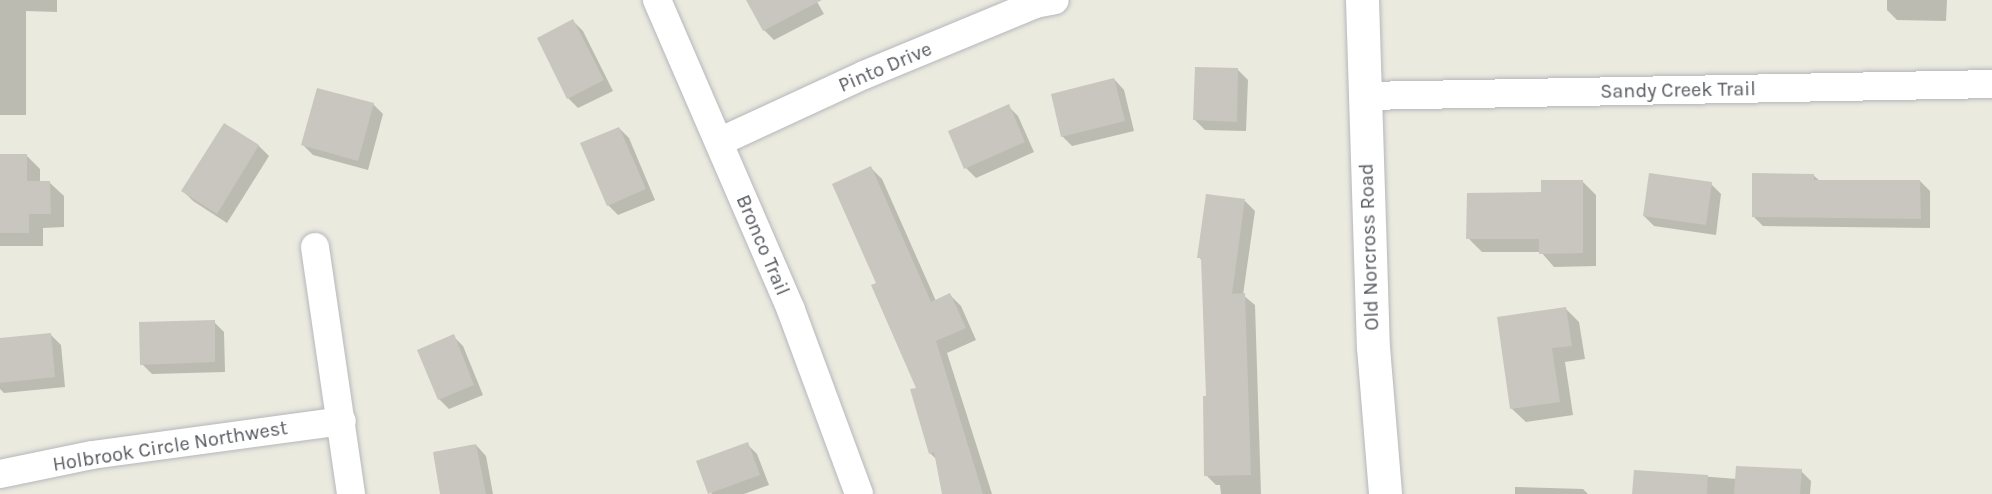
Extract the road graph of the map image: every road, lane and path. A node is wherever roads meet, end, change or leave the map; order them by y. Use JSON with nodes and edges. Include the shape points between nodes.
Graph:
{"nodes":[{"id":1,"x":657,"y":0,"type":"edge"},
{"id":2,"x":1055,"y":0,"type":"edge"},
{"id":3,"x":1362,"y":0,"type":"edge"},
{"id":4,"x":1992,"y":84,"type":"edge"},
{"id":5,"x":1364,"y":96,"type":"junction"},
{"id":6,"x":719,"y":142,"type":"junction"},
{"id":7,"x":315,"y":247,"type":"dead end"},
{"id":8,"x":342,"y":421,"type":"junction"},
{"id":9,"x":0,"y":474,"type":"edge"},
{"id":10,"x":351,"y":494,"type":"edge"},
{"id":11,"x":859,"y":494,"type":"edge"},
{"id":12,"x":1385,"y":494,"type":"edge"}],
"edges":[{"from":1,"to":6,"type":"street","name":"Bronco Trail"},
{"from":2,"to":6,"type":"street","name":"Pinto Drive","via":[[1035,3]]},
{"from":3,"to":5,"type":"street","name":"Old Norcross Road"},
{"from":4,"to":5,"type":"street","name":"Sandy Creek Trail"},
{"from":5,"to":12,"type":"street","name":"Old Norcross Road","via":[[1373,347]]},
{"from":6,"to":11,"type":"street","name":"Bronco Trail","via":[[791,310]]},
{"from":7,"to":8,"type":"street"},
{"from":8,"to":9,"type":"street","name":"Holbrook Circle Northwest","via":[[92,455]]},
{"from":8,"to":10,"type":"street"}]}
